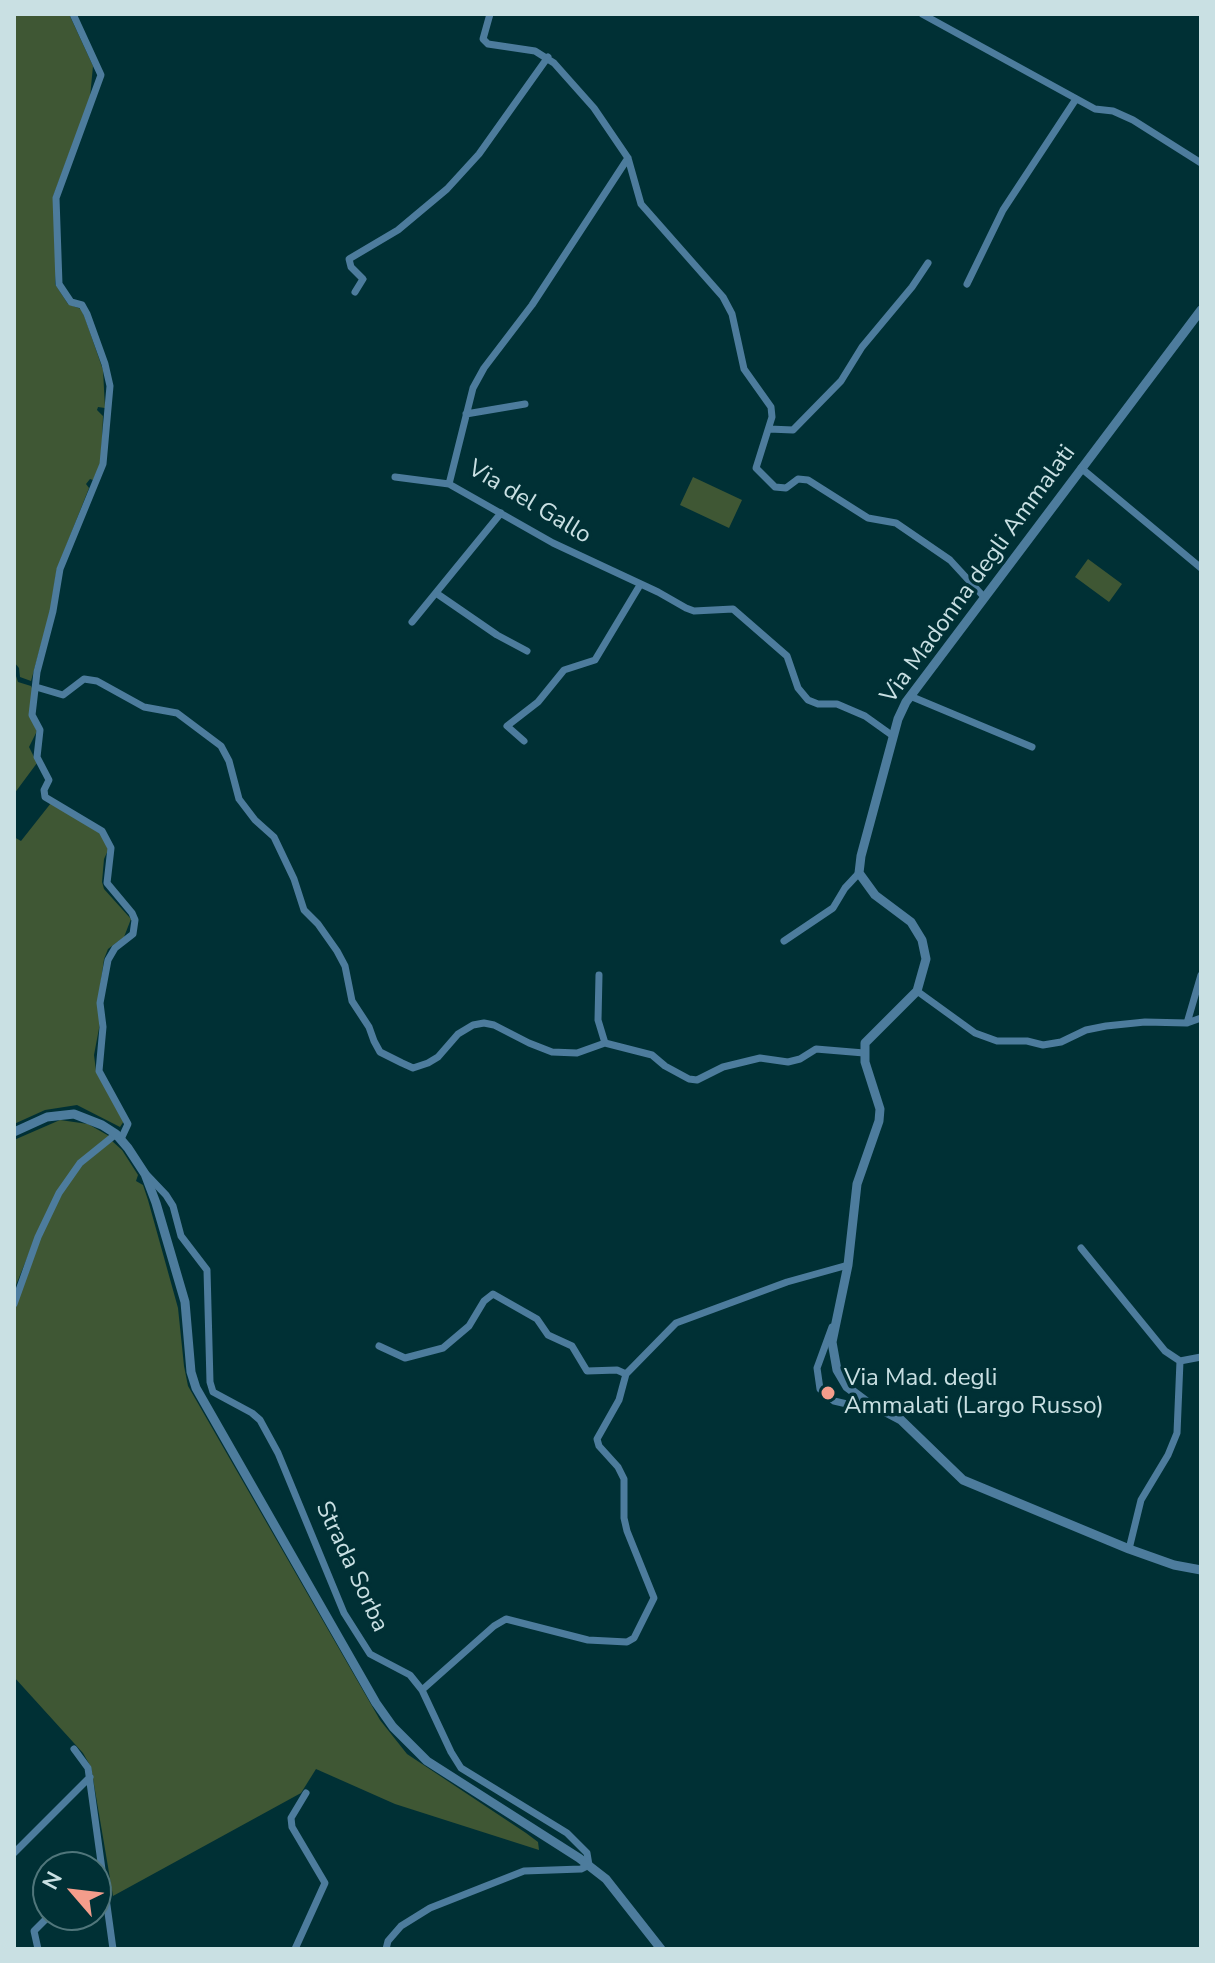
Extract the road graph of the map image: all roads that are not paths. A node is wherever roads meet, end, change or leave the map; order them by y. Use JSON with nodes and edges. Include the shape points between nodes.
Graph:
{"nodes":[{"id":1,"x":73,"y":14,"type":"edge"},
{"id":2,"x":490,"y":14,"type":"edge"},
{"id":3,"x":922,"y":14,"type":"edge"},
{"id":4,"x":548,"y":57,"type":"junction"},
{"id":5,"x":1076,"y":99,"type":"junction"},
{"id":6,"x":628,"y":158,"type":"junction"},
{"id":7,"x":1201,"y":163,"type":"edge"},
{"id":8,"x":928,"y":263,"type":"dead end"},
{"id":9,"x":967,"y":284,"type":"dead end"},
{"id":10,"x":355,"y":292,"type":"dead end"},
{"id":11,"x":1200,"y":312,"type":"edge"},
{"id":12,"x":525,"y":404,"type":"dead end"},
{"id":13,"x":466,"y":414,"type":"junction"},
{"id":14,"x":769,"y":429,"type":"junction"},
{"id":15,"x":1081,"y":468,"type":"junction"},
{"id":16,"x":395,"y":477,"type":"dead end"},
{"id":17,"x":449,"y":484,"type":"junction"},
{"id":18,"x":501,"y":513,"type":"junction"},
{"id":19,"x":1201,"y":568,"type":"edge"},
{"id":20,"x":640,"y":585,"type":"junction"},
{"id":21,"x":436,"y":593,"type":"junction"},
{"id":22,"x":984,"y":597,"type":"junction"},
{"id":23,"x":412,"y":622,"type":"dead end"},
{"id":24,"x":527,"y":651,"type":"dead end"},
{"id":25,"x":36,"y":687,"type":"junction"},
{"id":26,"x":910,"y":696,"type":"junction"},
{"id":27,"x":893,"y":736,"type":"junction"},
{"id":28,"x":524,"y":741,"type":"dead end"},
{"id":29,"x":1032,"y":747,"type":"dead end"},
{"id":30,"x":859,"y":873,"type":"junction"},
{"id":31,"x":784,"y":941,"type":"dead end"},
{"id":32,"x":599,"y":975,"type":"dead end"},
{"id":33,"x":1201,"y":975,"type":"edge"},
{"id":34,"x":917,"y":991,"type":"junction"},
{"id":35,"x":1201,"y":1018,"type":"edge"},
{"id":36,"x":1187,"y":1023,"type":"junction"},
{"id":37,"x":605,"y":1043,"type":"junction"},
{"id":38,"x":864,"y":1053,"type":"junction"},
{"id":39,"x":14,"y":1132,"type":"edge"},
{"id":40,"x":119,"y":1137,"type":"junction"},
{"id":41,"x":145,"y":1174,"type":"junction"},
{"id":42,"x":1081,"y":1248,"type":"dead end"},
{"id":43,"x":848,"y":1265,"type":"junction"},
{"id":44,"x":14,"y":1304,"type":"edge"},
{"id":45,"x":835,"y":1318,"type":"junction"},
{"id":46,"x":379,"y":1346,"type":"dead end"},
{"id":47,"x":1201,"y":1357,"type":"edge"},
{"id":48,"x":1180,"y":1361,"type":"junction"},
{"id":49,"x":626,"y":1374,"type":"junction"},
{"id":50,"x":887,"y":1413,"type":"junction"},
{"id":51,"x":1129,"y":1549,"type":"junction"},
{"id":52,"x":1201,"y":1570,"type":"edge"},
{"id":53,"x":422,"y":1690,"type":"junction"},
{"id":54,"x":74,"y":1749,"type":"dead end"},
{"id":55,"x":90,"y":1777,"type":"junction"},
{"id":56,"x":306,"y":1793,"type":"dead end"},
{"id":57,"x":97,"y":1851,"type":"edge"},
{"id":58,"x":14,"y":1853,"type":"edge"},
{"id":59,"x":589,"y":1865,"type":"junction"},
{"id":60,"x":295,"y":1949,"type":"edge"},
{"id":61,"x":386,"y":1949,"type":"edge"},
{"id":62,"x":661,"y":1949,"type":"edge"}],
"edges":[{"from":1,"to":25,"type":"street","via":[[101,75],[56,198],[59,284],[87,314],[110,386],[103,464],[60,569]]},
{"from":2,"to":4,"type":"street","via":[[483,39],[488,44]]},
{"from":3,"to":5,"type":"street"},
{"from":4,"to":6,"type":"street","via":[[594,108]]},
{"from":4,"to":10,"type":"street","via":[[479,154],[447,189],[398,230],[349,259],[363,279]]},
{"from":5,"to":7,"type":"street","via":[[1133,120]]},
{"from":5,"to":9,"type":"street","via":[[1003,210]]},
{"from":6,"to":13,"type":"street","name":"Via del Gallo","via":[[484,368]]},
{"from":6,"to":14,"type":"street","via":[[641,204],[732,314],[744,369],[771,407]]},
{"from":8,"to":14,"type":"street","via":[[841,381],[793,430]]},
{"from":11,"to":15,"type":"street","name":"Via Madonna degli Ammalati"},
{"from":12,"to":13,"type":"street"},
{"from":13,"to":17,"type":"street","name":"Via del Gallo"},
{"from":14,"to":22,"type":"street","via":[[756,468],[775,487],[808,480],[868,518],[896,523],[950,560]]},
{"from":15,"to":19,"type":"street"},
{"from":15,"to":22,"type":"street","name":"Via Madonna degli Ammalati"},
{"from":16,"to":17,"type":"street"},
{"from":17,"to":18,"type":"street","name":"Via del Gallo"},
{"from":18,"to":20,"type":"street","name":"Via del Gallo"},
{"from":18,"to":21,"type":"street"},
{"from":20,"to":27,"type":"street","name":"Via del Gallo","via":[[694,611],[733,609],[787,656],[808,700],[837,704]]},
{"from":20,"to":28,"type":"street","via":[[595,660],[564,670],[538,702],[507,726]]},
{"from":21,"to":23,"type":"street"},
{"from":21,"to":24,"type":"street"},
{"from":22,"to":26,"type":"street","name":"Via Madonna degli Ammalati"},
{"from":25,"to":37,"type":"street","via":[[63,695],[84,679],[97,681],[144,707],[177,713],[221,746],[239,799],[274,837],[304,910],[341,958],[352,1001],[380,1052],[413,1068],[438,1057],[458,1034],[484,1023],[552,1052],[577,1053]]},
{"from":25,"to":40,"type":"street","via":[[32,715],[40,730],[37,757],[49,780],[45,797],[102,831],[111,848],[107,883],[135,920],[133,934],[108,960],[100,1003],[99,1071],[128,1124]]},
{"from":26,"to":27,"type":"street","name":"Via Madonna degli Ammalati"},
{"from":26,"to":29,"type":"street"},
{"from":27,"to":30,"type":"street","name":"Via Madonna degli Ammalati"},
{"from":30,"to":31,"type":"street","via":[[833,908]]},
{"from":30,"to":34,"type":"street","via":[[875,895],[918,930],[926,959]]},
{"from":32,"to":37,"type":"street","via":[[598,1027]]},
{"from":33,"to":36,"type":"street"},
{"from":34,"to":36,"type":"street","via":[[975,1033],[997,1041],[1043,1045],[1106,1026]]},
{"from":34,"to":38,"type":"street","via":[[868,1038]]},
{"from":35,"to":36,"type":"street"},
{"from":37,"to":38,"type":"street","via":[[652,1055],[697,1080],[760,1058],[800,1059],[816,1049]]},
{"from":38,"to":43,"type":"street","via":[[880,1109],[857,1184]]},
{"from":39,"to":40,"type":"street","via":[[65,1114],[91,1119]]},
{"from":40,"to":41,"type":"street"},
{"from":40,"to":44,"type":"street","via":[[80,1163],[59,1193]]},
{"from":41,"to":53,"type":"street","name":"Strada Sorba","via":[[166,1195],[186,1247],[207,1270],[213,1392],[260,1420],[344,1613],[370,1654],[410,1675]]},
{"from":41,"to":59,"type":"street","via":[[185,1302],[196,1388],[376,1703],[427,1761]]},
{"from":42,"to":48,"type":"street","via":[[1165,1351]]},
{"from":43,"to":45,"type":"street"},
{"from":43,"to":49,"type":"street","via":[[676,1323]]},
{"from":45,"to":50,"type":"street","via":[[833,1358],[841,1377],[857,1395]]},
{"from":45,"to":50,"type":"street","via":[[817,1368],[820,1389],[844,1405]]},
{"from":46,"to":49,"type":"street","via":[[405,1358],[443,1348],[469,1326],[493,1294],[537,1319],[548,1335],[572,1346],[587,1371]]},
{"from":47,"to":48,"type":"street"},
{"from":48,"to":51,"type":"street","via":[[1177,1433],[1141,1500]]},
{"from":49,"to":53,"type":"street","via":[[619,1400],[597,1439],[624,1479],[625,1524],[654,1598],[634,1638],[588,1640],[506,1619]]},
{"from":50,"to":51,"type":"street","via":[[911,1428],[970,1484]]},
{"from":51,"to":52,"type":"street"},
{"from":53,"to":59,"type":"street","name":"Strada Sorba","via":[[461,1768],[567,1833],[587,1853]]},
{"from":54,"to":55,"type":"street"},
{"from":55,"to":57,"type":"street"},
{"from":55,"to":58,"type":"street"},
{"from":56,"to":60,"type":"street","via":[[291,1818],[292,1827],[325,1883]]},
{"from":59,"to":61,"type":"street","via":[[524,1871],[449,1899],[401,1926]]},
{"from":59,"to":62,"type":"street","name":"Strada Sorba"}]}
